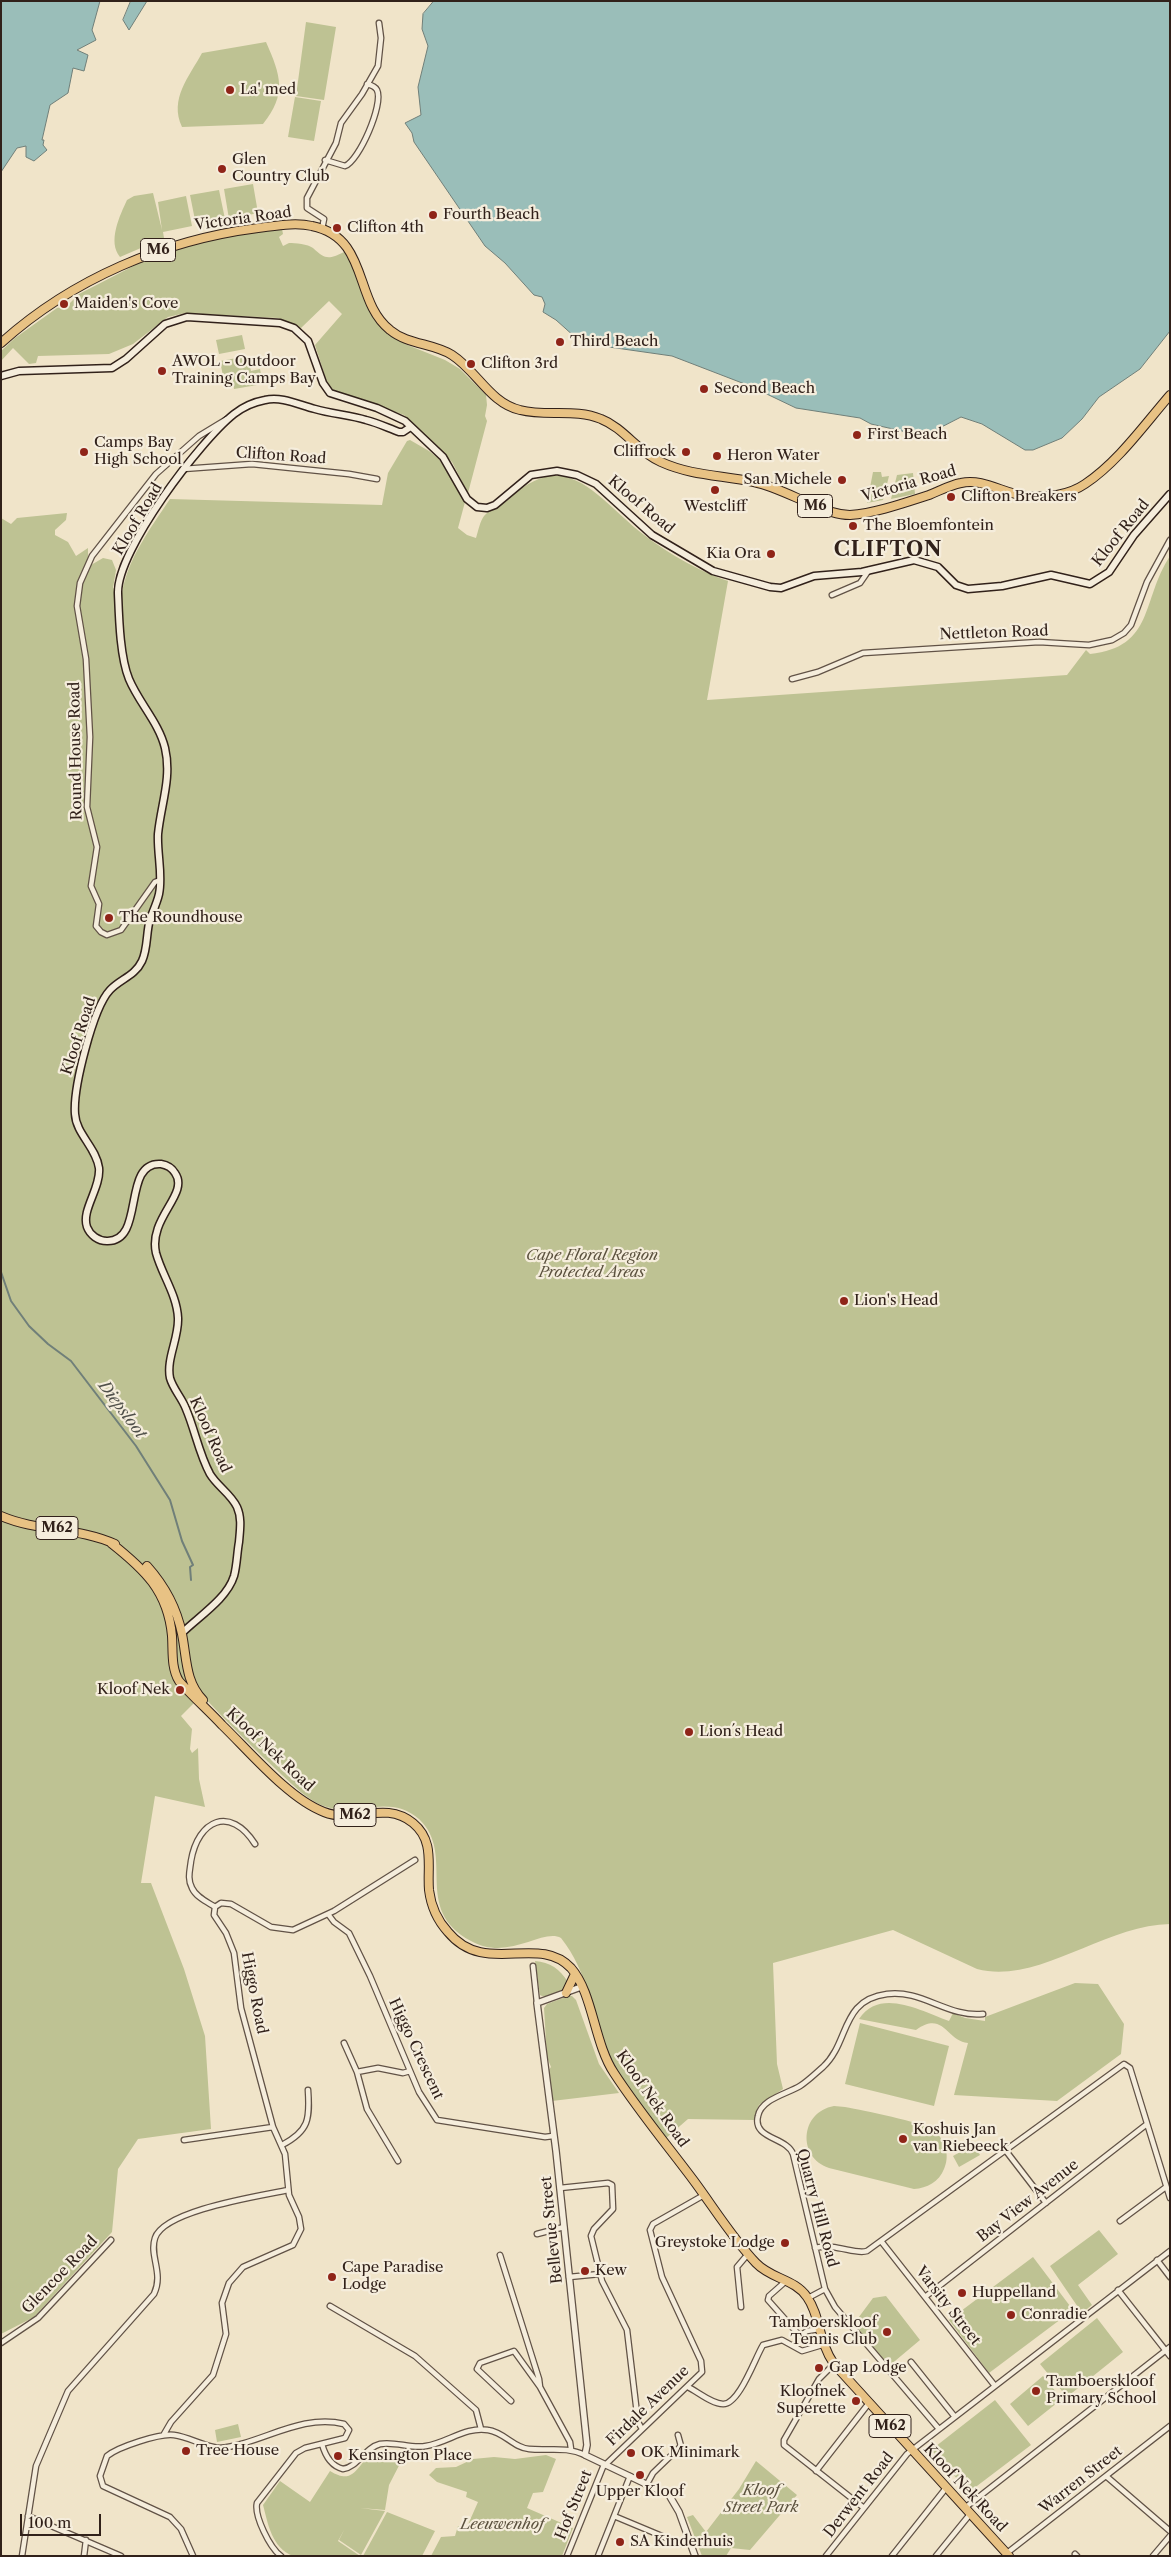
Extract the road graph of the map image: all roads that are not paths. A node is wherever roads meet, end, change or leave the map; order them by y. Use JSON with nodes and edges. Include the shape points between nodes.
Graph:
{"nodes":[{"id":1,"x":379,"y":23,"type":"dead end"},
{"id":2,"x":367,"y":84,"type":"junction"},
{"id":3,"x":325,"y":160,"type":"junction"},
{"id":4,"x":322,"y":228,"type":"junction"},
{"id":5,"x":1,"y":343,"type":"edge"},
{"id":6,"x":1,"y":376,"type":"edge"},
{"id":7,"x":1170,"y":395,"type":"edge"},
{"id":8,"x":228,"y":420,"type":"junction"},
{"id":9,"x":409,"y":428,"type":"junction"},
{"id":10,"x":184,"y":469,"type":"junction"},
{"id":11,"x":377,"y":479,"type":"dead end"},
{"id":12,"x":1170,"y":494,"type":"edge"},
{"id":13,"x":1170,"y":540,"type":"edge"},
{"id":14,"x":870,"y":570,"type":"junction"},
{"id":15,"x":832,"y":595,"type":"dead end"},
{"id":16,"x":792,"y":679,"type":"dead end"},
{"id":17,"x":160,"y":880,"type":"junction"},
{"id":18,"x":1,"y":1516,"type":"edge"},
{"id":19,"x":112,"y":1543,"type":"junction"},
{"id":20,"x":182,"y":1633,"type":"junction"},
{"id":21,"x":173,"y":1651,"type":"junction"},
{"id":22,"x":185,"y":1652,"type":"junction"},
{"id":23,"x":186,"y":1664,"type":"junction"},
{"id":24,"x":174,"y":1672,"type":"junction"},
{"id":25,"x":214,"y":1716,"type":"junction"},
{"id":26,"x":255,"y":1844,"type":"dead end"},
{"id":27,"x":415,"y":1860,"type":"dead end"},
{"id":28,"x":215,"y":1907,"type":"junction"},
{"id":29,"x":328,"y":1914,"type":"junction"},
{"id":30,"x":533,"y":1966,"type":"dead end"},
{"id":31,"x":575,"y":1974,"type":"junction"},
{"id":32,"x":581,"y":1987,"type":"junction"},
{"id":33,"x":566,"y":1993,"type":"junction"},
{"id":34,"x":537,"y":2003,"type":"junction"},
{"id":35,"x":983,"y":2014,"type":"dead end"},
{"id":36,"x":344,"y":2043,"type":"dead end"},
{"id":37,"x":410,"y":2071,"type":"junction"},
{"id":38,"x":357,"y":2072,"type":"junction"},
{"id":39,"x":308,"y":2090,"type":"dead end"},
{"id":40,"x":1147,"y":2124,"type":"junction"},
{"id":41,"x":273,"y":2127,"type":"junction"},
{"id":42,"x":553,"y":2136,"type":"junction"},
{"id":43,"x":184,"y":2140,"type":"dead end"},
{"id":44,"x":282,"y":2145,"type":"junction"},
{"id":45,"x":1006,"y":2151,"type":"junction"},
{"id":46,"x":398,"y":2161,"type":"dead end"},
{"id":47,"x":1166,"y":2187,"type":"junction"},
{"id":48,"x":560,"y":2188,"type":"junction"},
{"id":49,"x":288,"y":2190,"type":"junction"},
{"id":50,"x":704,"y":2195,"type":"junction"},
{"id":51,"x":1170,"y":2198,"type":"edge"},
{"id":52,"x":1046,"y":2203,"type":"junction"},
{"id":53,"x":1120,"y":2220,"type":"dead end"},
{"id":54,"x":564,"y":2227,"type":"junction"},
{"id":55,"x":537,"y":2234,"type":"dead end"},
{"id":56,"x":111,"y":2240,"type":"dead end"},
{"id":57,"x":881,"y":2241,"type":"junction"},
{"id":58,"x":815,"y":2248,"type":"junction"},
{"id":59,"x":1170,"y":2251,"type":"edge"},
{"id":60,"x":748,"y":2254,"type":"junction"},
{"id":61,"x":500,"y":2255,"type":"dead end"},
{"id":62,"x":1157,"y":2260,"type":"junction"},
{"id":63,"x":600,"y":2274,"type":"junction"},
{"id":64,"x":569,"y":2277,"type":"junction"},
{"id":65,"x":1170,"y":2277,"type":"edge"},
{"id":66,"x":786,"y":2281,"type":"junction"},
{"id":67,"x":825,"y":2289,"type":"junction"},
{"id":68,"x":1118,"y":2290,"type":"junction"},
{"id":69,"x":808,"y":2298,"type":"junction"},
{"id":70,"x":925,"y":2298,"type":"junction"},
{"id":71,"x":330,"y":2306,"type":"dead end"},
{"id":72,"x":741,"y":2307,"type":"dead end"},
{"id":73,"x":818,"y":2329,"type":"junction"},
{"id":74,"x":1,"y":2343,"type":"edge"},
{"id":75,"x":822,"y":2345,"type":"junction"},
{"id":76,"x":1168,"y":2349,"type":"edge"},
{"id":77,"x":1170,"y":2356,"type":"edge"},
{"id":78,"x":911,"y":2362,"type":"dead end"},
{"id":79,"x":834,"y":2364,"type":"junction"},
{"id":80,"x":994,"y":2386,"type":"junction"},
{"id":81,"x":688,"y":2387,"type":"junction"},
{"id":82,"x":540,"y":2388,"type":"junction"},
{"id":83,"x":511,"y":2401,"type":"dead end"},
{"id":84,"x":869,"y":2403,"type":"junction"},
{"id":85,"x":955,"y":2416,"type":"junction"},
{"id":86,"x":1170,"y":2426,"type":"edge"},
{"id":87,"x":481,"y":2429,"type":"junction"},
{"id":88,"x":642,"y":2429,"type":"junction"},
{"id":89,"x":939,"y":2429,"type":"junction"},
{"id":90,"x":164,"y":2434,"type":"junction"},
{"id":91,"x":678,"y":2435,"type":"dead end"},
{"id":92,"x":322,"y":2444,"type":"junction"},
{"id":93,"x":571,"y":2449,"type":"junction"},
{"id":94,"x":912,"y":2450,"type":"junction"},
{"id":95,"x":585,"y":2454,"type":"junction"},
{"id":96,"x":606,"y":2464,"type":"junction"},
{"id":97,"x":816,"y":2470,"type":"junction"},
{"id":98,"x":630,"y":2476,"type":"junction"},
{"id":99,"x":1106,"y":2476,"type":"junction"},
{"id":100,"x":647,"y":2484,"type":"junction"},
{"id":101,"x":946,"y":2488,"type":"junction"},
{"id":102,"x":864,"y":2508,"type":"junction"},
{"id":103,"x":968,"y":2510,"type":"junction"},
{"id":104,"x":28,"y":2516,"type":"junction"},
{"id":105,"x":614,"y":2516,"type":"junction"},
{"id":106,"x":1170,"y":2531,"type":"edge"},
{"id":107,"x":1170,"y":2536,"type":"edge"},
{"id":108,"x":86,"y":2540,"type":"junction"},
{"id":109,"x":690,"y":2542,"type":"junction"},
{"id":110,"x":1008,"y":2554,"type":"edge"},
{"id":111,"x":22,"y":2556,"type":"edge"},
{"id":112,"x":84,"y":2556,"type":"edge"},
{"id":113,"x":121,"y":2556,"type":"edge"},
{"id":114,"x":193,"y":2556,"type":"edge"},
{"id":115,"x":281,"y":2556,"type":"edge"},
{"id":116,"x":567,"y":2556,"type":"edge"},
{"id":117,"x":598,"y":2556,"type":"edge"},
{"id":118,"x":695,"y":2556,"type":"edge"},
{"id":119,"x":826,"y":2556,"type":"edge"},
{"id":120,"x":892,"y":2556,"type":"edge"},
{"id":121,"x":936,"y":2556,"type":"edge"},
{"id":122,"x":1153,"y":2556,"type":"edge"}],
"edges":[{"from":1,"to":2,"type":"street","via":[[378,63]]},
{"from":2,"to":3,"type":"street","via":[[345,116],[336,143]]},
{"from":2,"to":3,"type":"street","via":[[378,92],[376,111],[356,157],[345,166]]},
{"from":3,"to":4,"type":"street","via":[[306,201],[310,211],[322,216]]},
{"from":4,"to":5,"type":"main road","name":"Victoria Road","number":"M6","via":[[295,224],[241,230],[148,253],[71,294]]},
{"from":4,"to":7,"type":"main road","name":"Victoria Road","number":"M6","via":[[340,239],[350,251],[376,314],[390,331],[451,354],[508,406],[540,413],[574,412],[598,417],[665,464],[691,473],[764,484],[838,514],[854,514],[898,504],[966,482],[1032,496],[1053,496],[1073,490],[1099,473]]},
{"from":6,"to":9,"type":"main road","via":[[19,371],[112,368],[159,329],[179,319],[276,322],[292,327],[306,339],[323,383],[330,392],[394,415]]},
{"from":8,"to":9,"type":"main road","name":"Kloof Road","via":[[252,404],[279,398],[363,419],[399,432]]},
{"from":8,"to":10,"type":"main road","name":"Kloof Road"},
{"from":8,"to":17,"type":"street","name":"Round House Road","via":[[207,430],[156,474],[92,556],[82,574],[77,596],[86,659],[89,710],[87,807],[97,847],[91,886],[99,904],[98,930],[107,935],[118,932],[155,882]]},
{"from":9,"to":14,"type":"main road","name":"Kloof Road","via":[[443,457],[467,499],[477,507],[493,506],[519,483],[535,474],[566,472],[596,484],[652,534],[725,576],[777,589],[822,574]]},
{"from":10,"to":11,"type":"street","name":"Clifton Road","via":[[252,464]]},
{"from":10,"to":17,"type":"main road","name":"Kloof Road","via":[[136,542],[118,584],[126,671],[161,737],[167,759],[167,787],[158,835]]},
{"from":12,"to":14,"type":"main road","name":"Kloof Road","via":[[1134,534],[1109,572],[1090,584],[1052,574],[1002,586],[968,589],[956,585],[938,567],[914,560]]},
{"from":13,"to":16,"type":"street","name":"Nettleton Road","via":[[1147,582],[1131,625],[1124,634],[1112,640],[1089,645],[1039,642],[871,652],[857,654],[818,672]]},
{"from":14,"to":15,"type":"street","via":[[860,584]]},
{"from":17,"to":20,"type":"main road","name":"Kloof Road","via":[[143,960],[133,974],[109,991],[100,1010],[77,1079],[75,1116],[98,1165],[98,1184],[86,1218],[88,1229],[95,1237],[113,1241],[125,1232],[139,1179],[148,1168],[158,1164],[168,1166],[179,1183],[177,1194],[159,1222],[155,1240],[156,1253],[178,1314],[170,1376],[186,1408],[210,1474],[235,1504],[240,1522],[231,1583]]},
{"from":18,"to":19,"type":"main road","number":"M62","via":[[25,1524],[83,1532]]},
{"from":19,"to":20,"type":"main road","number":"M62","via":[[136,1556],[155,1575],[176,1612]]},
{"from":19,"to":21,"type":"main road","number":"M62","via":[[141,1566],[156,1587],[167,1611]]},
{"from":20,"to":21,"type":"main road"},
{"from":20,"to":22,"type":"main road","number":"M62"},
{"from":21,"to":22,"type":"main road"},
{"from":21,"to":24,"type":"main road","number":"M62"},
{"from":22,"to":23,"type":"main road","number":"M62"},
{"from":23,"to":24,"type":"main road","via":[[182,1671]]},
{"from":23,"to":25,"type":"main road","name":"Kloof Nek Road","number":"M62","via":[[192,1687]]},
{"from":24,"to":25,"type":"main road","name":"Kloof Nek Road","number":"M62","via":[[184,1687]]},
{"from":25,"to":31,"type":"main road","name":"Kloof Nek Road","number":"M62","via":[[261,1764],[317,1809],[342,1816],[389,1812],[412,1822],[427,1844],[433,1909],[442,1926],[457,1942],[487,1954],[502,1956],[536,1952],[553,1956]]},
{"from":26,"to":28,"type":"street","via":[[237,1825],[226,1821],[210,1827],[196,1840],[189,1882],[196,1894]]},
{"from":27,"to":29,"type":"street"},
{"from":28,"to":29,"type":"street","via":[[221,1903],[231,1904],[271,1927],[287,1931]]},
{"from":28,"to":41,"type":"street","name":"Higgo Road","via":[[214,1915],[234,1953],[241,2008]]},
{"from":29,"to":37,"type":"street","name":"Higgo Crescent","via":[[348,1933]]},
{"from":30,"to":34,"type":"street","name":"Bellevue Street"},
{"from":31,"to":32,"type":"main road","name":"Kloof Nek Road","number":"M62"},
{"from":31,"to":33,"type":"main road"},
{"from":32,"to":33,"type":"street"},
{"from":32,"to":50,"type":"main road","name":"Kloof Nek Road","number":"M62","via":[[609,2066]]},
{"from":33,"to":34,"type":"street"},
{"from":34,"to":42,"type":"street","name":"Bellevue Street"},
{"from":35,"to":58,"type":"street","name":"Quarry Hill Road","via":[[966,2015],[898,1994],[872,1998],[851,2015],[824,2066],[803,2084],[771,2100],[760,2110],[757,2122],[763,2132],[792,2151]]},
{"from":36,"to":38,"type":"street"},
{"from":37,"to":38,"type":"street","via":[[403,2073],[378,2068]]},
{"from":37,"to":42,"type":"street","name":"Higgo Crescent","via":[[422,2098],[440,2121]]},
{"from":38,"to":46,"type":"street","via":[[367,2109]]},
{"from":39,"to":44,"type":"street","via":[[306,2125],[295,2138]]},
{"from":40,"to":45,"type":"street","via":[[1130,2068],[1125,2064]]},
{"from":40,"to":47,"type":"street"},
{"from":40,"to":52,"type":"street","name":"Bay View Avenue"},
{"from":41,"to":43,"type":"street"},
{"from":41,"to":44,"type":"street","name":"Higgo Road"},
{"from":42,"to":48,"type":"street","name":"Bellevue Street"},
{"from":44,"to":49,"type":"street","name":"Higgo Road","via":[[286,2154]]},
{"from":45,"to":52,"type":"street"},
{"from":45,"to":57,"type":"street"},
{"from":47,"to":51,"type":"street"},
{"from":47,"to":53,"type":"street"},
{"from":48,"to":54,"type":"street","name":"Bellevue Street"},
{"from":48,"to":63,"type":"street","via":[[612,2185],[613,2209],[591,2236]]},
{"from":49,"to":90,"type":"street","name":"Higgo Road","via":[[300,2220],[299,2237],[285,2250],[243,2267],[228,2283],[222,2303],[226,2334],[213,2375]]},
{"from":49,"to":104,"type":"street","via":[[187,2214],[157,2233],[154,2245],[158,2272],[155,2291],[65,2396],[38,2461]]},
{"from":50,"to":60,"type":"main road","name":"Kloof Nek Road","number":"M62"},
{"from":50,"to":81,"type":"street","name":"Firdale Avenue","via":[[653,2224],[650,2230],[662,2277],[702,2365],[700,2375]]},
{"from":52,"to":70,"type":"street","name":"Bay View Avenue"},
{"from":54,"to":55,"type":"street"},
{"from":54,"to":64,"type":"street","name":"Bellevue Street"},
{"from":56,"to":74,"type":"street","name":"Glencoe Road","via":[[38,2318]]},
{"from":57,"to":58,"type":"street","via":[[864,2252],[831,2245]]},
{"from":57,"to":70,"type":"street","name":"Varsity Street"},
{"from":58,"to":67,"type":"street","name":"Quarry Hill Road"},
{"from":59,"to":62,"type":"street","name":"Derwent Road"},
{"from":60,"to":66,"type":"main road","name":"Kloof Nek Road","number":"M62","via":[[766,2272]]},
{"from":60,"to":72,"type":"street","via":[[737,2267]]},
{"from":61,"to":82,"type":"street"},
{"from":62,"to":65,"type":"street"},
{"from":62,"to":68,"type":"street","name":"Derwent Road"},
{"from":63,"to":64,"type":"street"},
{"from":63,"to":88,"type":"street","via":[[627,2330],[638,2422]]},
{"from":64,"to":95,"type":"street","name":"Bellevue Street","via":[[588,2445]]},
{"from":66,"to":69,"type":"main road","name":"Kloof Nek Road","number":"M62"},
{"from":66,"to":73,"type":"street","via":[[768,2300],[800,2336]]},
{"from":67,"to":69,"type":"street","name":"Quarry Hill Road"},
{"from":67,"to":89,"type":"street","via":[[835,2307]]},
{"from":68,"to":76,"type":"street"},
{"from":68,"to":80,"type":"street","name":"Derwent Road"},
{"from":69,"to":73,"type":"main road","name":"Kloof Nek Road","number":"M62"},
{"from":70,"to":80,"type":"street","name":"Varsity Street"},
{"from":71,"to":87,"type":"street","via":[[415,2356],[476,2410]]},
{"from":73,"to":75,"type":"main road","name":"Kloof Nek Road","number":"M62"},
{"from":75,"to":79,"type":"main road","name":"Kloof Nek Road","number":"M62"},
{"from":75,"to":81,"type":"street","via":[[802,2351],[782,2340],[764,2345],[737,2397],[728,2404],[720,2404]]},
{"from":76,"to":77,"type":"street"},
{"from":76,"to":103,"type":"street"},
{"from":78,"to":85,"type":"street"},
{"from":79,"to":84,"type":"main road","name":"Kloof Nek Road","number":"M62"},
{"from":79,"to":97,"type":"street","via":[[819,2379],[784,2440],[786,2449]]},
{"from":80,"to":85,"type":"street","name":"Derwent Road"},
{"from":81,"to":88,"type":"street","name":"Firdale Avenue"},
{"from":82,"to":83,"type":"street","via":[[514,2351],[478,2365],[477,2369]]},
{"from":82,"to":93,"type":"street"},
{"from":84,"to":94,"type":"main road","name":"Kloof Nek Road","number":"M62"},
{"from":84,"to":97,"type":"street"},
{"from":85,"to":89,"type":"street","name":"Derwent Road"},
{"from":86,"to":99,"type":"street","name":"Warren Street"},
{"from":87,"to":92,"type":"street","via":[[424,2447],[379,2444],[350,2467],[342,2469],[333,2464]]},
{"from":87,"to":93,"type":"street","via":[[498,2432],[527,2449]]},
{"from":88,"to":96,"type":"street","name":"Firdale Avenue"},
{"from":89,"to":94,"type":"street","name":"Derwent Road"},
{"from":90,"to":92,"type":"street","via":[[219,2448],[287,2428],[329,2423],[348,2427],[345,2438]]},
{"from":90,"to":114,"type":"street","via":[[110,2453],[102,2465],[100,2479],[107,2489],[175,2520]]},
{"from":91,"to":100,"type":"street","via":[[681,2446],[653,2473]]},
{"from":92,"to":115,"type":"street","via":[[296,2452],[257,2503],[257,2512],[269,2542]]},
{"from":93,"to":95,"type":"street"},
{"from":94,"to":101,"type":"main road","name":"Kloof Nek Road","number":"M62"},
{"from":94,"to":102,"type":"street","name":"Derwent Road"},
{"from":95,"to":96,"type":"street"},
{"from":96,"to":98,"type":"street"},
{"from":96,"to":116,"type":"street","name":"Hof Street"},
{"from":97,"to":102,"type":"street"},
{"from":98,"to":100,"type":"street"},
{"from":98,"to":105,"type":"street"},
{"from":99,"to":106,"type":"street"},
{"from":99,"to":110,"type":"street","name":"Warren Street"},
{"from":100,"to":109,"type":"street","via":[[672,2498]]},
{"from":101,"to":103,"type":"main road","name":"Kloof Nek Road","number":"M62"},
{"from":101,"to":120,"type":"street"},
{"from":102,"to":119,"type":"street","name":"Derwent Road"},
{"from":103,"to":110,"type":"main road","name":"Kloof Nek Road","number":"M62"},
{"from":103,"to":121,"type":"street"},
{"from":104,"to":108,"type":"street"},
{"from":104,"to":111,"type":"street"},
{"from":105,"to":109,"type":"street","via":[[681,2544]]},
{"from":105,"to":117,"type":"street"},
{"from":107,"to":122,"type":"street"},
{"from":108,"to":112,"type":"street"},
{"from":108,"to":113,"type":"street"},
{"from":109,"to":118,"type":"street"}]}
